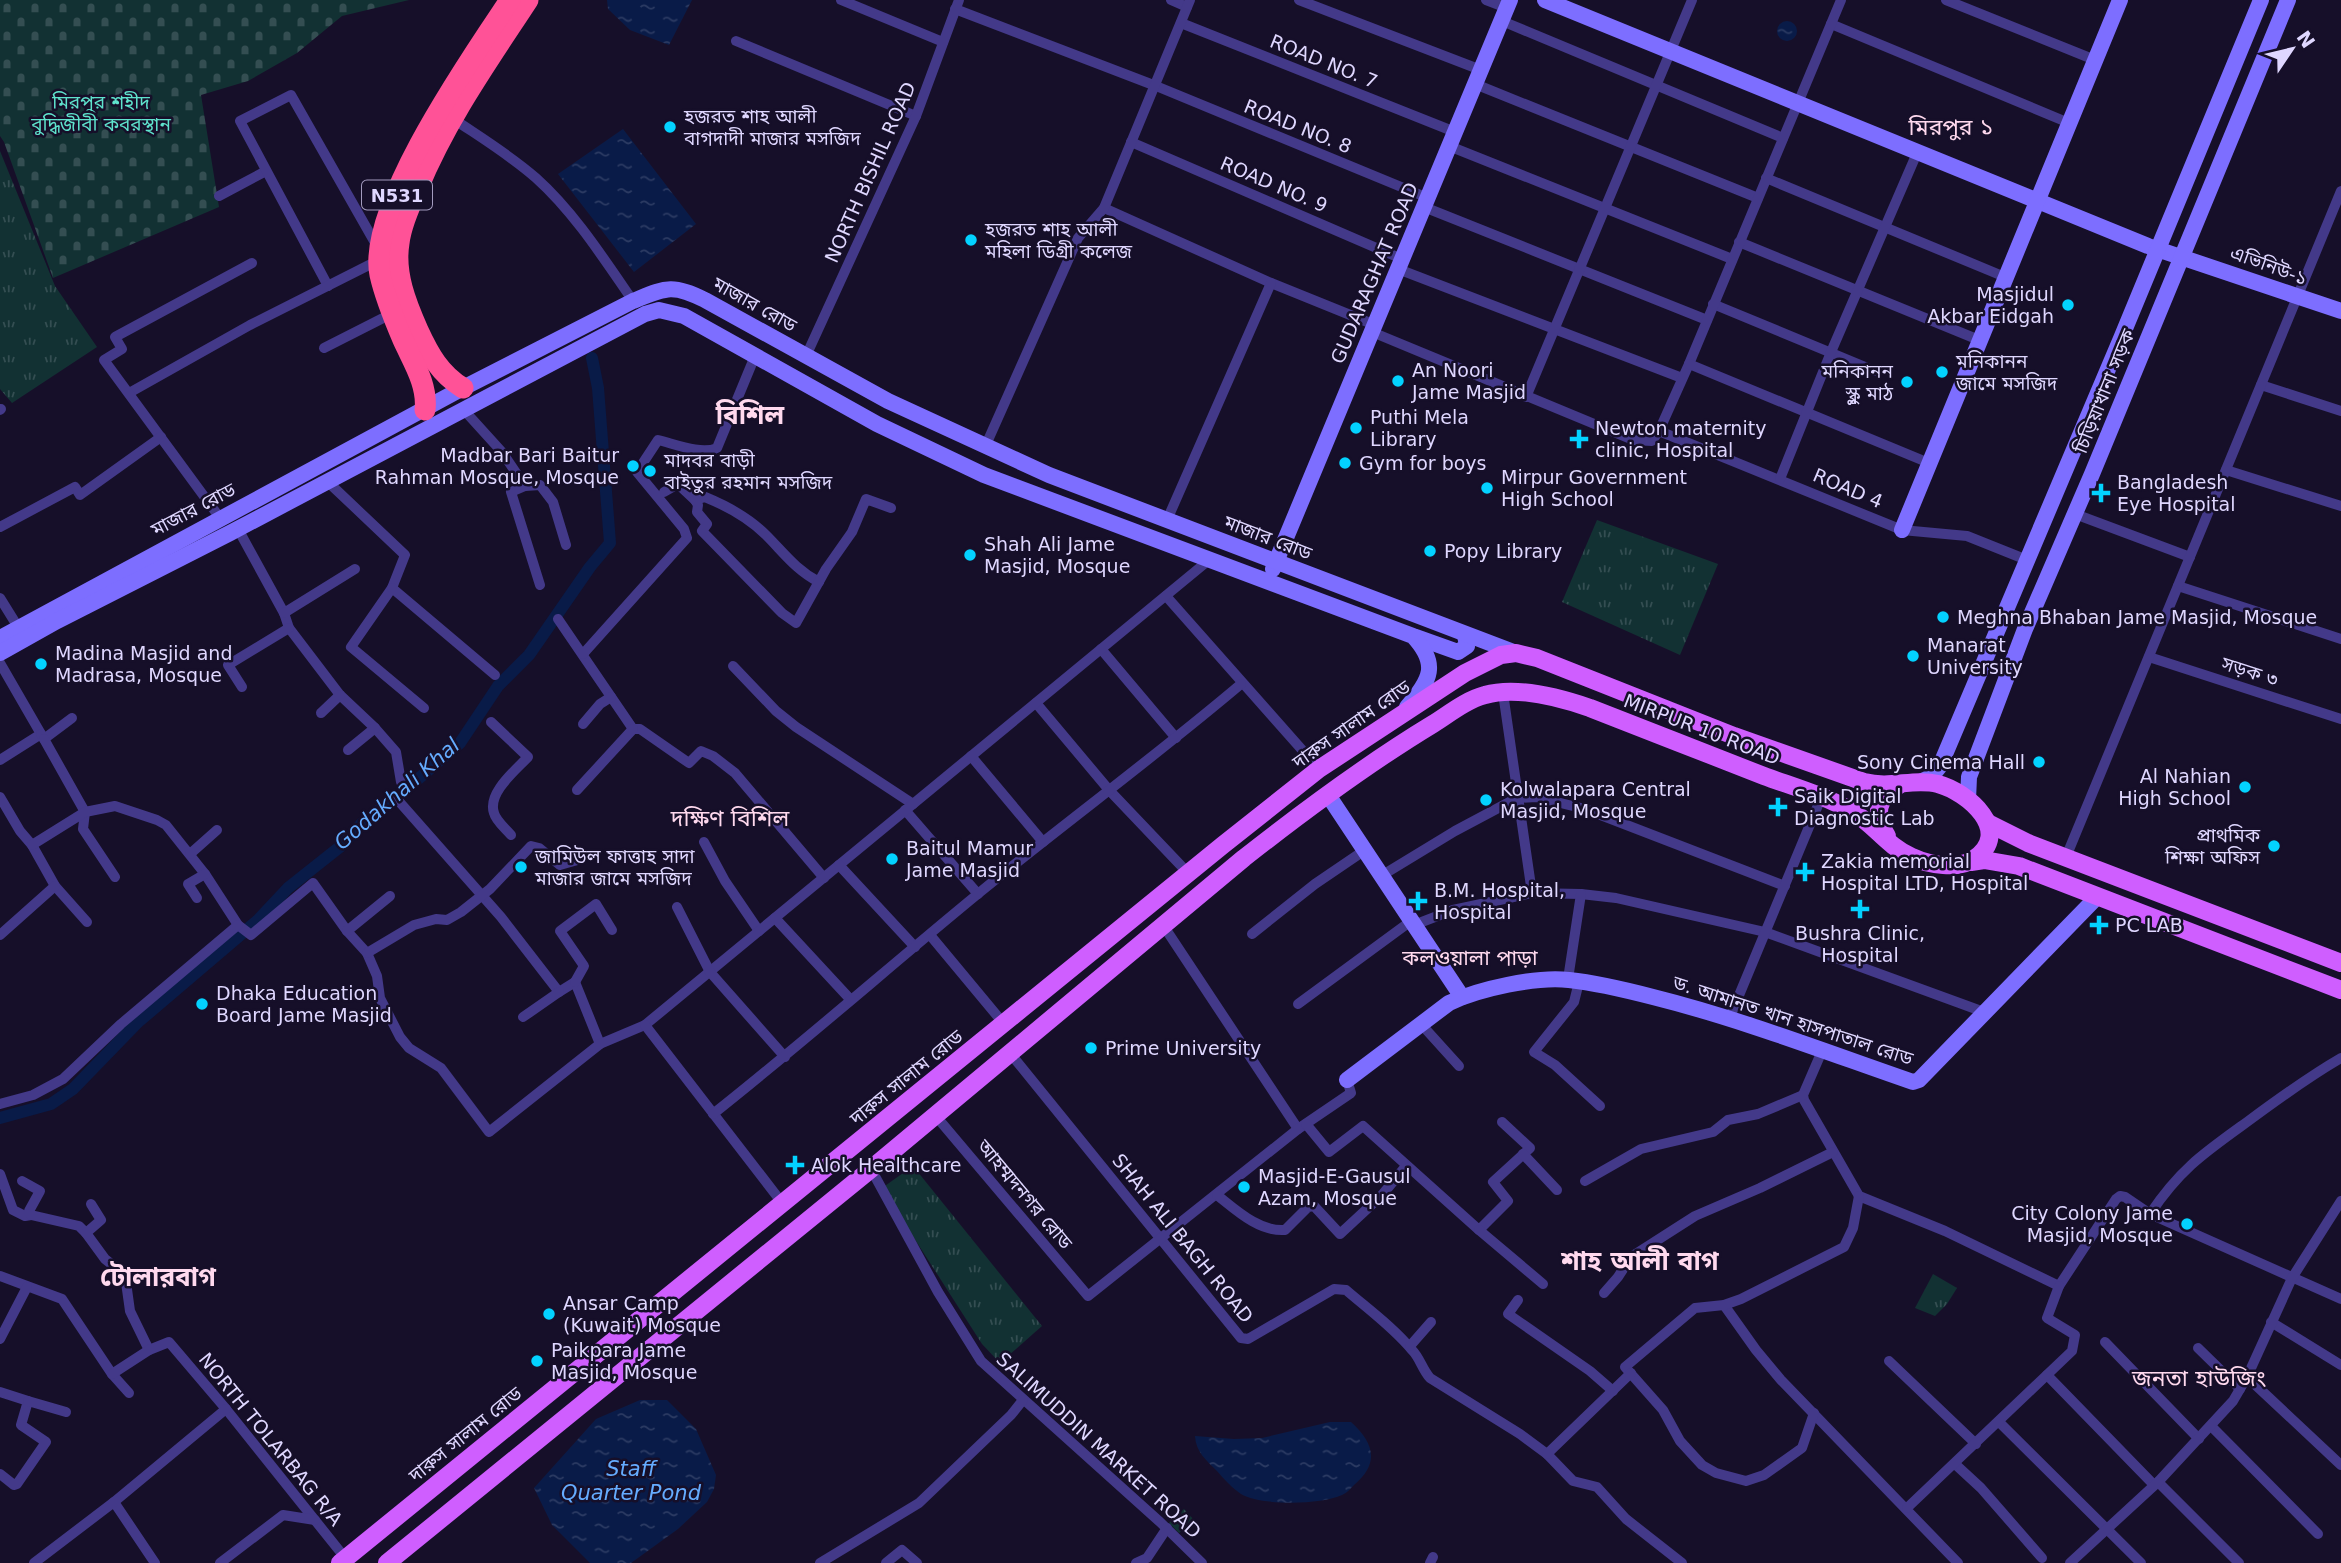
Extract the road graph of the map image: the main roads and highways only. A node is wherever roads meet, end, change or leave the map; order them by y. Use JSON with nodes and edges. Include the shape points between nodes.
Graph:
{"nodes":[{"id":1,"x":509,"y":0,"type":"edge"},
{"id":2,"x":528,"y":0,"type":"edge"},
{"id":3,"x":1545,"y":0,"type":"edge"},
{"id":4,"x":2119,"y":0,"type":"edge"},
{"id":5,"x":2261,"y":0,"type":"edge"},
{"id":6,"x":2288,"y":0,"type":"edge"},
{"id":7,"x":1506,"y":10,"type":"edge"},
{"id":8,"x":445,"y":120,"type":"junction"},
{"id":9,"x":2036,"y":202,"type":"junction"},
{"id":10,"x":394,"y":226,"type":"junction"},
{"id":11,"x":2158,"y":250,"type":"junction"},
{"id":12,"x":2182,"y":256,"type":"junction"},
{"id":13,"x":657,"y":291,"type":"junction"},
{"id":14,"x":693,"y":293,"type":"junction"},
{"id":15,"x":659,"y":310,"type":"junction"},
{"id":16,"x":2341,"y":311,"type":"edge"},
{"id":17,"x":684,"y":316,"type":"junction"},
{"id":18,"x":806,"y":356,"type":"junction"},
{"id":19,"x":441,"y":372,"type":"junction"},
{"id":20,"x":797,"y":379,"type":"junction"},
{"id":21,"x":422,"y":382,"type":"junction"},
{"id":22,"x":466,"y":400,"type":"junction"},
{"id":23,"x":888,"y":401,"type":"junction"},
{"id":24,"x":429,"y":417,"type":"junction"},
{"id":25,"x":877,"y":424,"type":"junction"},
{"id":26,"x":220,"y":518,"type":"junction"},
{"id":27,"x":1902,"y":530,"type":"road end"},
{"id":28,"x":234,"y":531,"type":"junction"},
{"id":29,"x":1276,"y":562,"type":"junction"},
{"id":30,"x":1268,"y":582,"type":"junction"},
{"id":31,"x":1465,"y":635,"type":"junction"},
{"id":32,"x":1413,"y":636,"type":"junction"},
{"id":33,"x":0,"y":638,"type":"edge"},
{"id":34,"x":0,"y":653,"type":"edge"},
{"id":35,"x":1516,"y":653,"type":"junction"},
{"id":36,"x":1401,"y":714,"type":"junction"},
{"id":37,"x":1920,"y":782,"type":"junction"},
{"id":38,"x":1893,"y":785,"type":"junction"},
{"id":39,"x":1328,"y":795,"type":"junction"},
{"id":40,"x":1968,"y":800,"type":"junction"},
{"id":41,"x":1988,"y":823,"type":"junction"},
{"id":42,"x":1897,"y":850,"type":"junction"},
{"id":43,"x":1971,"y":862,"type":"junction"},
{"id":44,"x":2096,"y":897,"type":"junction"},
{"id":45,"x":2341,"y":962,"type":"edge"},
{"id":46,"x":2341,"y":990,"type":"edge"},
{"id":47,"x":1462,"y":997,"type":"junction"},
{"id":48,"x":999,"y":1029,"type":"junction"},
{"id":49,"x":1016,"y":1049,"type":"junction"},
{"id":50,"x":1347,"y":1080,"type":"road end"},
{"id":51,"x":343,"y":1561,"type":"edge"},
{"id":52,"x":387,"y":1563,"type":"edge"}],
"edges":[{"from":1,"to":8,"type":"highway","number":"N531"},
{"from":2,"to":8,"type":"highway","number":"N531"},
{"from":3,"to":9,"type":"main road","name":"এভিনিউ-১"},
{"from":4,"to":9,"type":"main road"},
{"from":5,"to":11,"type":"main road","name":"চিড়িয়াখানা সড়ক"},
{"from":6,"to":12,"type":"main road","name":"চিড়িয়াখানা সড়ক"},
{"from":7,"to":29,"type":"main road","name":"GUDARAGHAT ROAD"},
{"from":8,"to":10,"type":"highway","number":"N531"},
{"from":9,"to":11,"type":"main road","name":"এভিনিউ-১"},
{"from":9,"to":27,"type":"main road"},
{"from":10,"to":19,"type":"highway","number":"N531","via":[[400,279],[416,324]]},
{"from":10,"to":21,"type":"highway","number":"N531","via":[[379,256],[380,274]]},
{"from":11,"to":12,"type":"main road","name":"এভিনিউ-১"},
{"from":11,"to":37,"type":"main road","name":"চিড়িয়াখানা সড়ক","via":[[1940,766]]},
{"from":12,"to":16,"type":"main road","name":"এভিনিউ-১"},
{"from":12,"to":40,"type":"main road","name":"চিড়িয়াখানা সড়ক","via":[[2025,629],[1969,777]]},
{"from":13,"to":14,"type":"main road","name":"মাজার রোড","via":[[679,288]]},
{"from":13,"to":15,"type":"main road"},
{"from":13,"to":22,"type":"main road","name":"মাজার রোড"},
{"from":14,"to":17,"type":"main road"},
{"from":14,"to":18,"type":"main road","name":"মাজার রোড"},
{"from":15,"to":17,"type":"main road"},
{"from":15,"to":22,"type":"main road","name":"মাজার রোড"},
{"from":17,"to":20,"type":"main road"},
{"from":18,"to":20,"type":"main road"},
{"from":18,"to":23,"type":"main road","name":"মাজার রোড"},
{"from":19,"to":21,"type":"highway"},
{"from":19,"to":22,"type":"highway","number":"N531"},
{"from":20,"to":25,"type":"main road"},
{"from":21,"to":24,"type":"highway","number":"N531"},
{"from":22,"to":24,"type":"main road","name":"মাজার রোড"},
{"from":23,"to":25,"type":"main road"},
{"from":23,"to":29,"type":"main road","name":"মাজার রোড","via":[[1049,475]]},
{"from":24,"to":26,"type":"main road","name":"মাজার রোড"},
{"from":24,"to":28,"type":"main road","name":"মাজার রোড","via":[[328,482]]},
{"from":25,"to":30,"type":"main road","via":[[985,475]]},
{"from":26,"to":28,"type":"main road"},
{"from":26,"to":33,"type":"main road","name":"মাজার রোড"},
{"from":28,"to":34,"type":"main road","name":"মাজার রোড"},
{"from":29,"to":30,"type":"main road","name":"GUDARAGHAT ROAD"},
{"from":29,"to":31,"type":"main road","name":"মাজার রোড"},
{"from":30,"to":32,"type":"main road"},
{"from":31,"to":32,"type":"main road","via":[[1467,646],[1458,652]]},
{"from":31,"to":35,"type":"main road","name":"মাজার রোড"},
{"from":32,"to":36,"type":"main road","via":[[1429,658],[1429,677]]},
{"from":35,"to":36,"type":"main road","name":"দারুস সালাম রোড","via":[[1484,661]]},
{"from":35,"to":38,"type":"main road","name":"MIRPUR 10 ROAD","via":[[1864,782]]},
{"from":36,"to":48,"type":"main road","name":"দারুস সালাম রোড","via":[[1319,769]]},
{"from":37,"to":38,"type":"main road"},
{"from":37,"to":40,"type":"main road","via":[[1947,788]]},
{"from":38,"to":42,"type":"main road","via":[[1877,810],[1883,830]]},
{"from":39,"to":42,"type":"main road","name":"MIRPUR 10 ROAD","via":[[1470,701],[1503,693],[1563,699],[1821,798],[1853,811]]},
{"from":39,"to":47,"type":"main road"},
{"from":39,"to":49,"type":"main road","via":[[1272,836]]},
{"from":40,"to":41,"type":"main road"},
{"from":41,"to":43,"type":"main road","via":[[1986,845]]},
{"from":41,"to":45,"type":"main road","via":[[2014,837]]},
{"from":42,"to":43,"type":"main road","via":[[1931,864]]},
{"from":43,"to":44,"type":"main road","via":[[2020,866]]},
{"from":44,"to":46,"type":"main road"},
{"from":44,"to":47,"type":"main road","name":"ড. আমানত খান হাসপাতাল রোড","via":[[1913,1082],[1730,1017],[1574,980],[1517,984]]},
{"from":47,"to":50,"type":"main road","name":"ড. আমানত খান হাসপাতাল রোড"},
{"from":48,"to":49,"type":"main road"},
{"from":48,"to":51,"type":"main road","name":"দারুস সালাম রোড"},
{"from":49,"to":52,"type":"main road"}]}
